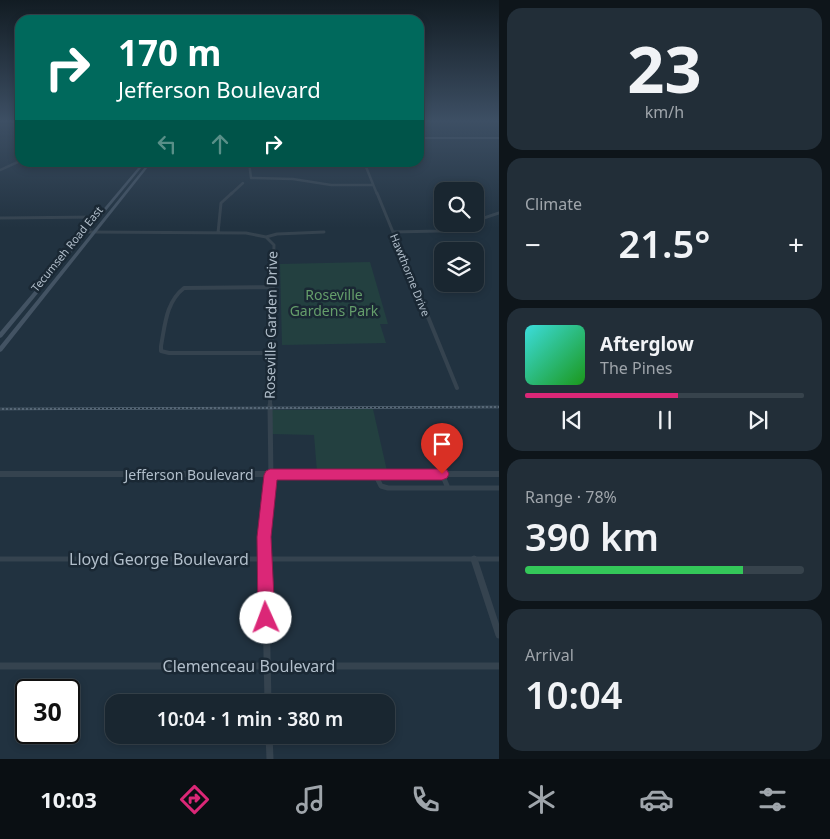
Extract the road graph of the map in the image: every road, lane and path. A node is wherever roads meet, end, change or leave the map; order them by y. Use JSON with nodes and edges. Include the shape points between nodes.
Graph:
{"nodes":[{"id":1,"x":15,"y":163,"type":"edge"},
{"id":2,"x":141,"y":167,"type":"edge"},
{"id":3,"x":147,"y":167,"type":"edge"},
{"id":4,"x":250,"y":167,"type":"edge"},
{"id":5,"x":366,"y":167,"type":"edge"},
{"id":6,"x":0,"y":170,"type":"edge"},
{"id":7,"x":243,"y":183,"type":"dead end"},
{"id":8,"x":374,"y":185,"type":"junction"},
{"id":9,"x":499,"y":213,"type":"edge"},
{"id":10,"x":99,"y":217,"type":"junction"},
{"id":11,"x":0,"y":218,"type":"edge"},
{"id":12,"x":484,"y":218,"type":"edge"},
{"id":13,"x":434,"y":231,"type":"edge"},
{"id":14,"x":87,"y":232,"type":"junction"},
{"id":15,"x":324,"y":232,"type":"dead end"},
{"id":16,"x":393,"y":232,"type":"junction"},
{"id":17,"x":94,"y":233,"type":"junction"},
{"id":18,"x":218,"y":233,"type":"junction"},
{"id":19,"x":266,"y":237,"type":"junction"},
{"id":20,"x":272,"y":287,"type":"junction"},
{"id":21,"x":0,"y":336,"type":"edge"},
{"id":22,"x":0,"y":350,"type":"edge"},
{"id":23,"x":271,"y":353,"type":"junction"},
{"id":24,"x":456,"y":388,"type":"dead end"},
{"id":25,"x":0,"y":474,"type":"edge"},
{"id":26,"x":375,"y":474,"type":"junction"},
{"id":27,"x":442,"y":474,"type":"junction"},
{"id":28,"x":499,"y":474,"type":"edge"},
{"id":29,"x":270,"y":475,"type":"junction"},
{"id":30,"x":448,"y":488,"type":"junction"},
{"id":31,"x":499,"y":488,"type":"edge"},
{"id":32,"x":0,"y":559,"type":"edge"},
{"id":33,"x":499,"y":559,"type":"edge"},
{"id":34,"x":265,"y":560,"type":"junction"},
{"id":35,"x":474,"y":560,"type":"junction"},
{"id":36,"x":499,"y":634,"type":"edge"},
{"id":37,"x":0,"y":666,"type":"edge"},
{"id":38,"x":268,"y":666,"type":"junction"},
{"id":39,"x":499,"y":666,"type":"edge"},
{"id":40,"x":268,"y":694,"type":"edge"},
{"id":41,"x":269,"y":744,"type":"edge"},
{"id":42,"x":270,"y":759,"type":"edge"}],
"edges":[{"from":1,"to":6,"type":"street"},
{"from":2,"to":10,"type":"main road","name":"Tecumseh Road East"},
{"from":3,"to":17,"type":"main road","name":"Tecumseh Road East"},
{"from":4,"to":8,"type":"street","via":[[251,178]]},
{"from":5,"to":8,"type":"street","name":"Hawthorne Drive"},
{"from":7,"to":18,"type":"street","via":[[221,203]]},
{"from":8,"to":16,"type":"street","name":"Hawthorne Drive"},
{"from":9,"to":12,"type":"street"},
{"from":10,"to":11,"type":"street"},
{"from":10,"to":14,"type":"main road","name":"Tecumseh Road East"},
{"from":13,"to":16,"type":"street"},
{"from":14,"to":17,"type":"street","name":"Roseville Garden Drive"},
{"from":14,"to":21,"type":"main road","name":"Tecumseh Road East"},
{"from":15,"to":19,"type":"street"},
{"from":16,"to":24,"type":"street","name":"Hawthorne Drive"},
{"from":17,"to":18,"type":"street","name":"Roseville Garden Drive"},
{"from":17,"to":22,"type":"main road","name":"Tecumseh Road East"},
{"from":18,"to":19,"type":"street","name":"Roseville Garden Drive"},
{"from":19,"to":20,"type":"street","name":"Roseville Garden Drive","via":[[274,245]]},
{"from":20,"to":23,"type":"street","name":"Roseville Garden Drive"},
{"from":20,"to":23,"type":"street","via":[[184,288],[177,292],[168,310],[161,346],[162,351],[168,353]]},
{"from":23,"to":29,"type":"street","name":"Roseville Garden Drive"},
{"from":25,"to":29,"type":"street","name":"Jefferson Boulevard"},
{"from":26,"to":27,"type":"street","name":"Jefferson Boulevard"},
{"from":26,"to":29,"type":"street","name":"Jefferson Boulevard"},
{"from":26,"to":30,"type":"street","via":[[381,486],[388,488]]},
{"from":27,"to":28,"type":"street","name":"Jefferson Boulevard"},
{"from":27,"to":30,"type":"street"},
{"from":29,"to":34,"type":"street","name":"Roseville Garden Drive"},
{"from":30,"to":31,"type":"street"},
{"from":32,"to":34,"type":"street","name":"Lloyd George Boulevard"},
{"from":33,"to":35,"type":"street","name":"Lloyd George Boulevard"},
{"from":34,"to":35,"type":"street","name":"Lloyd George Boulevard"},
{"from":34,"to":38,"type":"street","name":"Roseville Garden Drive"},
{"from":35,"to":36,"type":"street"},
{"from":37,"to":38,"type":"street","name":"Clemenceau Boulevard"},
{"from":38,"to":39,"type":"street","name":"Clemenceau Boulevard"},
{"from":38,"to":40,"type":"street","name":"Roseville Garden Drive"},
{"from":41,"to":42,"type":"street"}]}
